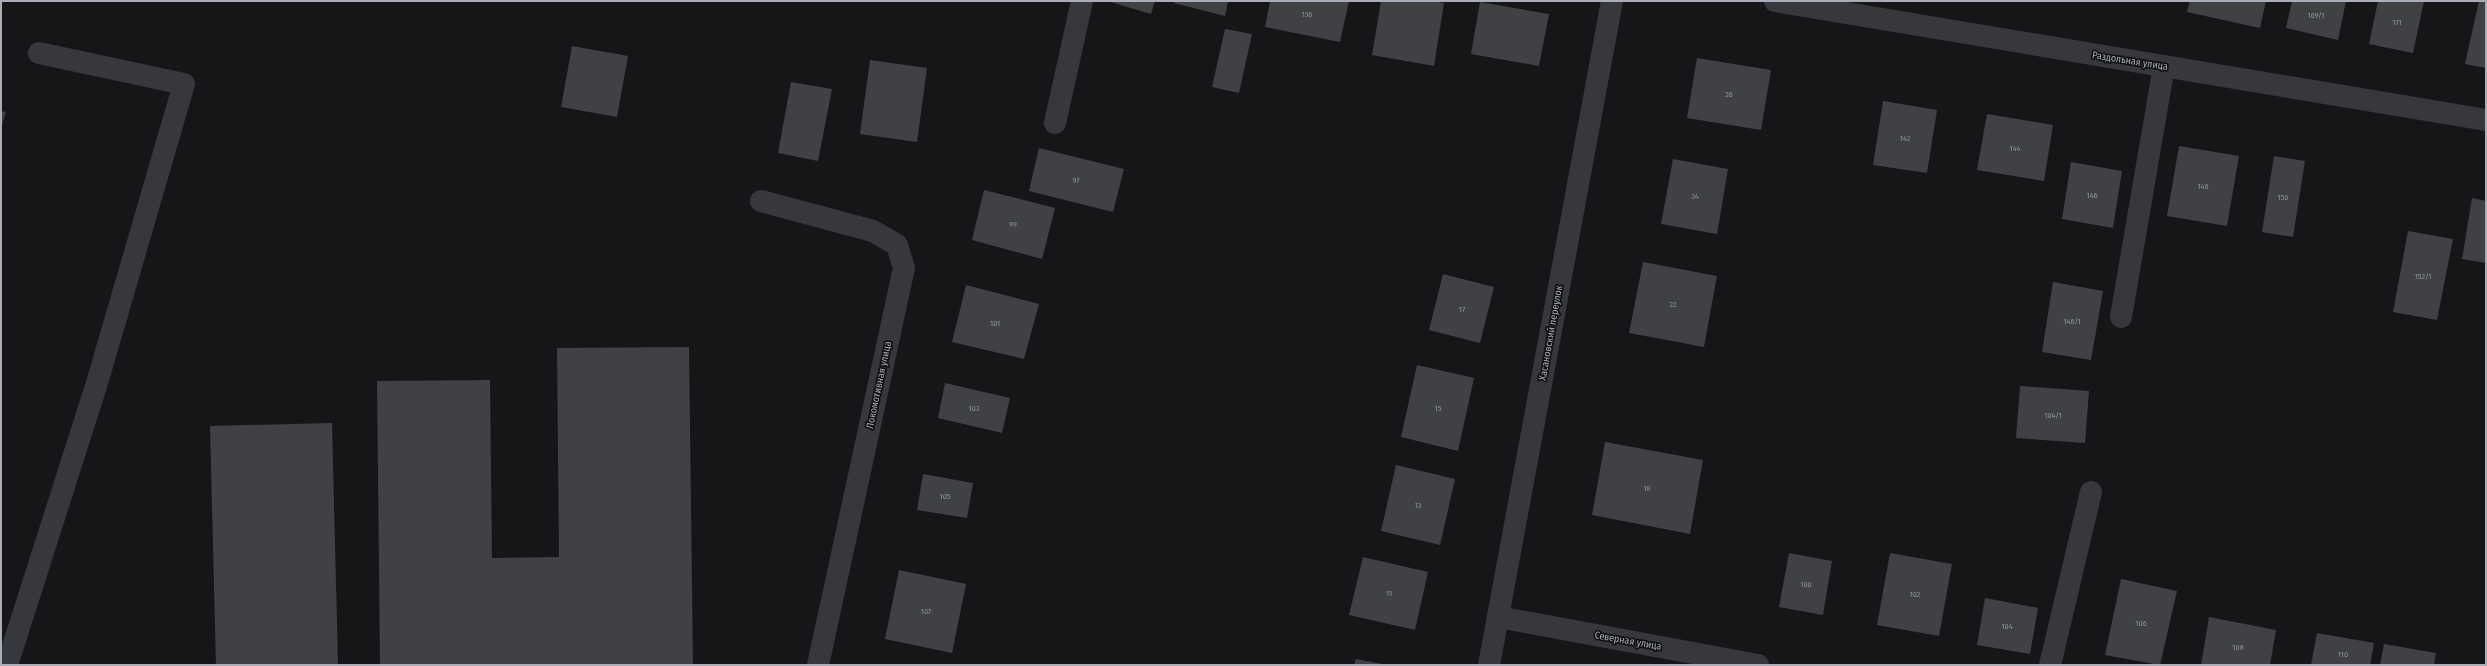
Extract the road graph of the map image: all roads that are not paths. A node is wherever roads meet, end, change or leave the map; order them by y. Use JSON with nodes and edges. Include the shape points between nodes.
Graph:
{"nodes":[{"id":1,"x":1082,"y":1,"type":"edge"},
{"id":2,"x":1612,"y":1,"type":"edge"},
{"id":3,"x":1775,"y":1,"type":"edge"},
{"id":4,"x":38,"y":53,"type":"dead end"},
{"id":5,"x":2164,"y":66,"type":"junction"},
{"id":6,"x":2486,"y":120,"type":"edge"},
{"id":7,"x":1055,"y":122,"type":"dead end"},
{"id":8,"x":761,"y":201,"type":"dead end"},
{"id":9,"x":2121,"y":317,"type":"dead end"},
{"id":10,"x":2090,"y":492,"type":"dead end"},
{"id":11,"x":1498,"y":617,"type":"junction"},
{"id":12,"x":7,"y":665,"type":"edge"},
{"id":13,"x":818,"y":665,"type":"edge"},
{"id":14,"x":1489,"y":665,"type":"edge"},
{"id":15,"x":1758,"y":665,"type":"edge"},
{"id":16,"x":2050,"y":665,"type":"edge"}],
"edges":[{"from":1,"to":7,"type":"street"},
{"from":2,"to":11,"type":"street","name":"Хасановский переулок"},
{"from":3,"to":5,"type":"street","name":"Раздольная улица"},
{"from":4,"to":12,"type":"street","via":[[184,84],[97,383]]},
{"from":5,"to":6,"type":"street","name":"Раздольная улица"},
{"from":5,"to":9,"type":"street"},
{"from":8,"to":13,"type":"street","name":"Локомотивная улица","via":[[873,231],[897,245],[904,268]]},
{"from":10,"to":16,"type":"street"},
{"from":11,"to":14,"type":"street","name":"Хасановский переулок"},
{"from":11,"to":15,"type":"street","name":"Северная улица"}]}
